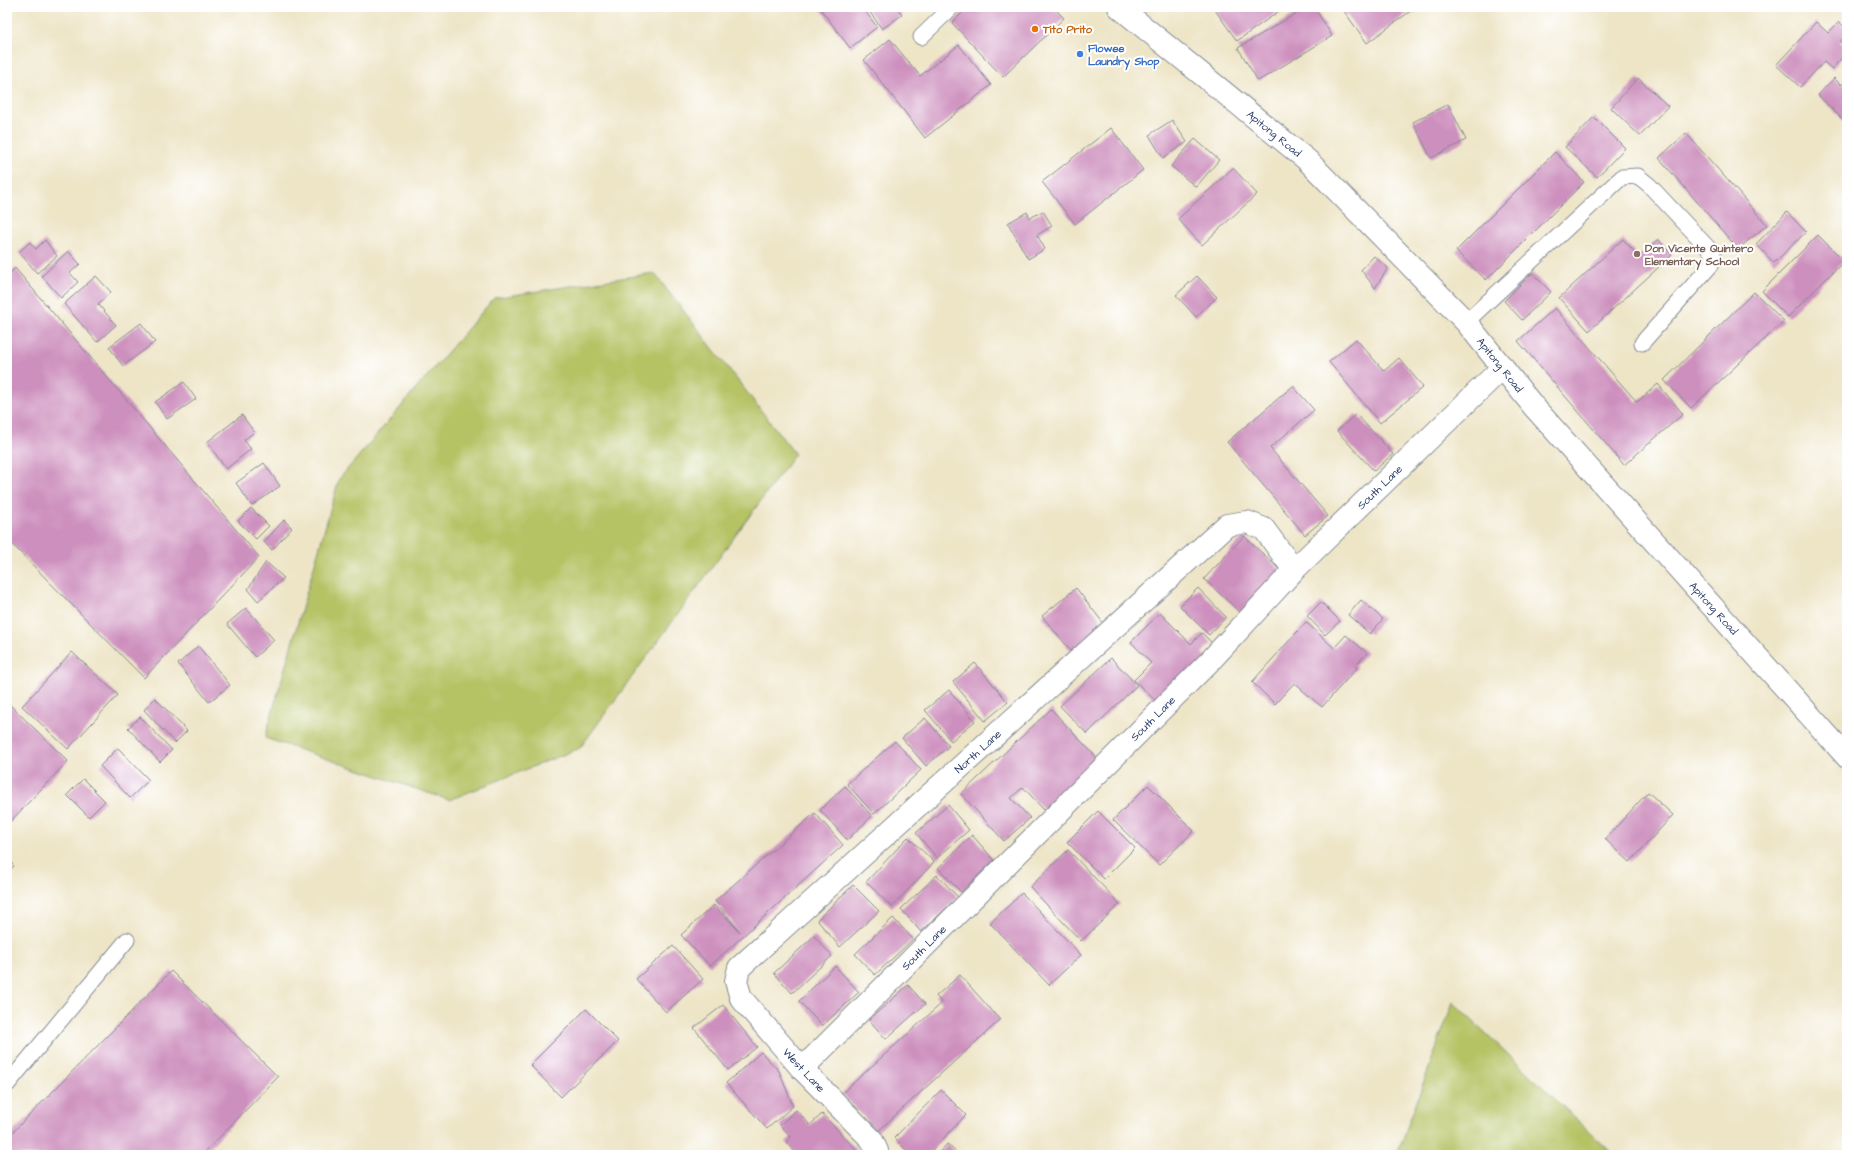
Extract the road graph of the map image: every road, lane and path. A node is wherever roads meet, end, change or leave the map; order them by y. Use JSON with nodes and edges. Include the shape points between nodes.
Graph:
{"nodes":[{"id":1,"x":952,"y":7,"type":"edge"},
{"id":2,"x":1119,"y":7,"type":"edge"},
{"id":3,"x":921,"y":37,"type":"dead end"},
{"id":4,"x":1466,"y":322,"type":"junction"},
{"id":5,"x":1642,"y":343,"type":"dead end"},
{"id":6,"x":1503,"y":367,"type":"junction"},
{"id":7,"x":1294,"y":570,"type":"junction"},
{"id":8,"x":1847,"y":757,"type":"edge"},
{"id":9,"x":127,"y":940,"type":"dead end"},
{"id":10,"x":736,"y":981,"type":"joint"},
{"id":11,"x":802,"y":1069,"type":"junction"},
{"id":12,"x":7,"y":1085,"type":"edge"},
{"id":13,"x":878,"y":1154,"type":"edge"}],
"edges":[{"from":1,"to":3,"type":"lane"},
{"from":2,"to":4,"type":"street","name":"Apitong Road","via":[[1307,160]]},
{"from":4,"to":5,"type":"lane","via":[[1622,177],[1638,176],[1713,253],[1711,265]]},
{"from":4,"to":6,"type":"street","name":"Apitong Road"},
{"from":6,"to":7,"type":"street","name":"South Lane"},
{"from":6,"to":8,"type":"street","name":"Apitong Road","via":[[1534,407]]},
{"from":7,"to":10,"type":"street","name":"North Lane","via":[[1264,530],[1247,522],[1227,525],[739,968]]},
{"from":7,"to":11,"type":"street","name":"South Lane","via":[[1210,661]]},
{"from":9,"to":12,"type":"lane"},
{"from":10,"to":11,"type":"street","name":"West Lane","via":[[741,998]]},
{"from":11,"to":13,"type":"street","name":"West Lane","via":[[872,1140]]}]}
